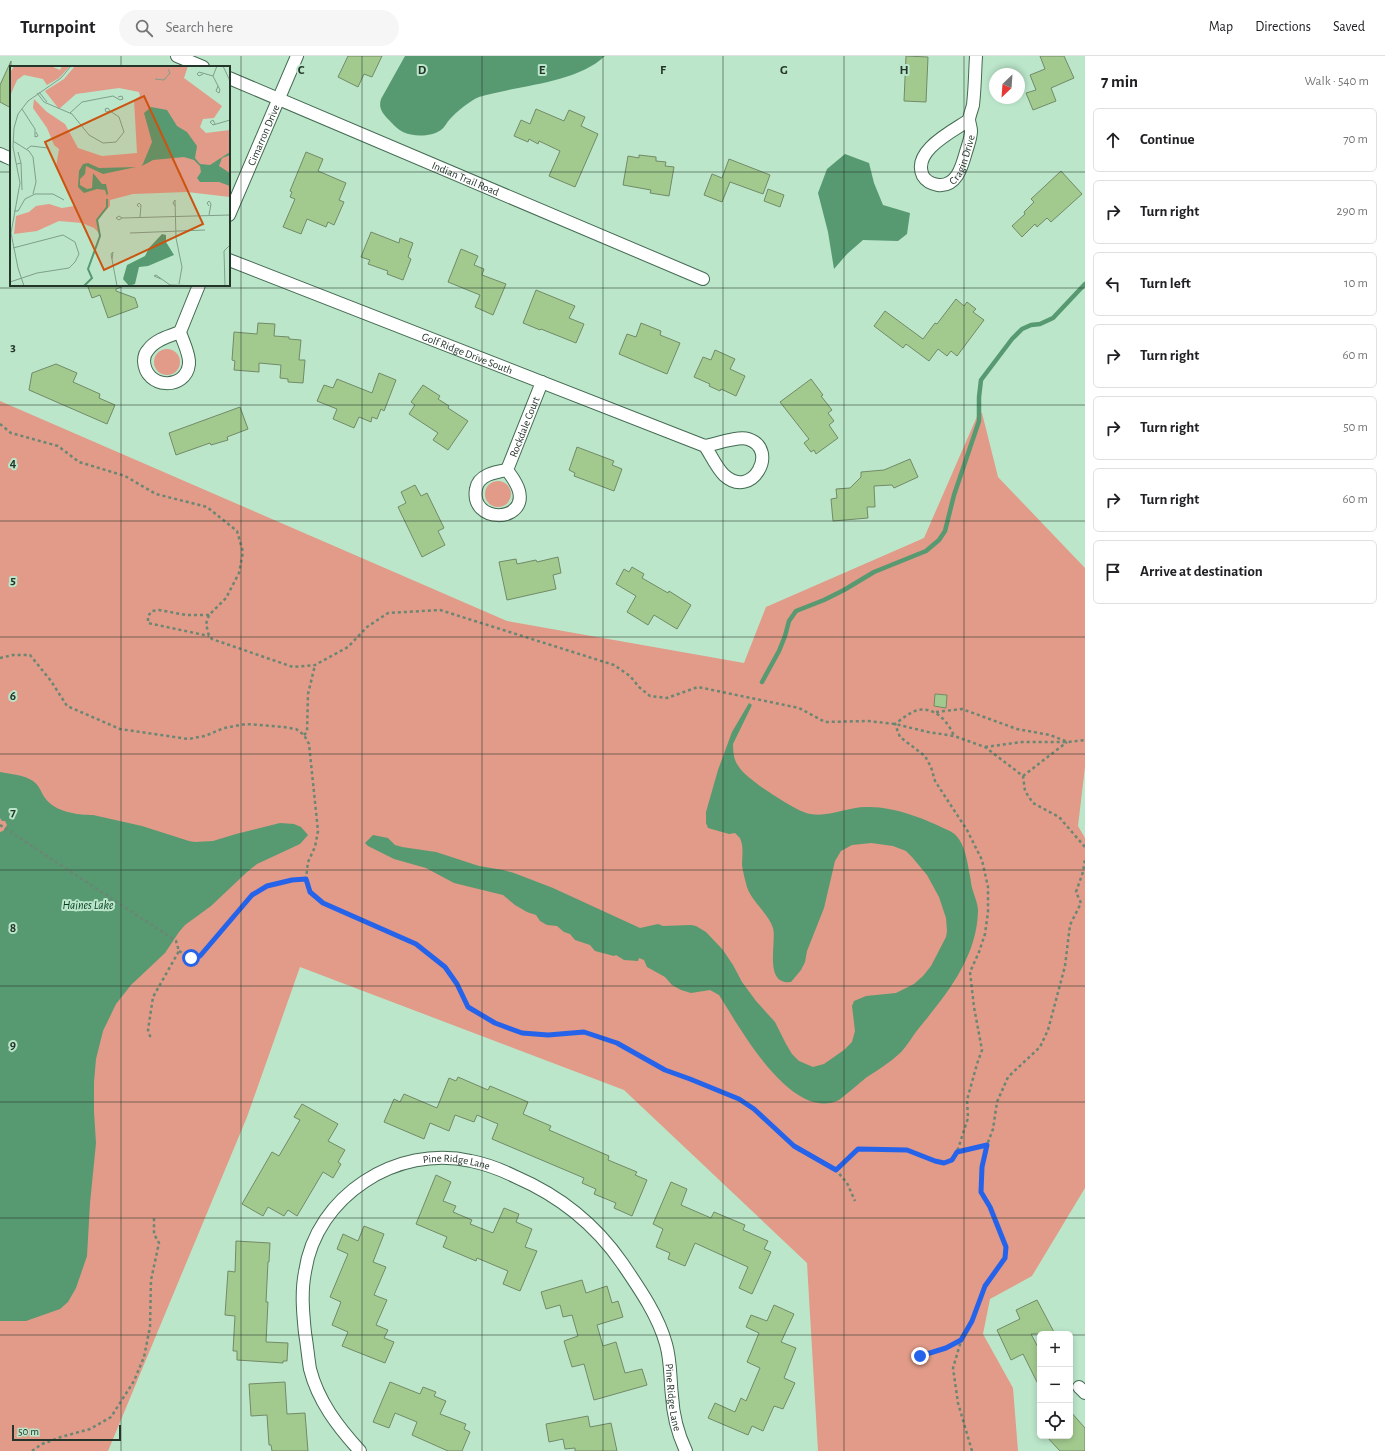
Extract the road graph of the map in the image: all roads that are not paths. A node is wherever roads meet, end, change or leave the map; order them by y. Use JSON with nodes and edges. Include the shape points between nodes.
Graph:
{"nodes":[{"id":1,"x":177,"y":56,"type":"edge"},
{"id":2,"x":297,"y":56,"type":"edge"},
{"id":3,"x":976,"y":56,"type":"edge"},
{"id":4,"x":201,"y":66,"type":"edge"},
{"id":5,"x":230,"y":78,"type":"edge"},
{"id":6,"x":279,"y":99,"type":"junction"},
{"id":7,"x":969,"y":120,"type":"junction"},
{"id":8,"x":0,"y":154,"type":"edge"},
{"id":9,"x":10,"y":159,"type":"edge"},
{"id":10,"x":230,"y":213,"type":"edge"},
{"id":11,"x":230,"y":260,"type":"edge"},
{"id":12,"x":703,"y":279,"type":"dead end"},
{"id":13,"x":199,"y":286,"type":"edge"},
{"id":14,"x":180,"y":332,"type":"junction"},
{"id":15,"x":542,"y":382,"type":"junction"},
{"id":16,"x":705,"y":446,"type":"junction"},
{"id":17,"x":507,"y":470,"type":"dead end"},
{"id":18,"x":360,"y":1451,"type":"edge"},
{"id":19,"x":686,"y":1451,"type":"edge"}],
"edges":[{"from":1,"to":4,"type":"street"},
{"from":2,"to":6,"type":"street","name":"Cimarron Drive"},
{"from":3,"to":7,"type":"street","name":"Cragin Drive","via":[[973,106]]},
{"from":5,"to":6,"type":"street","name":"Indian Trail Road"},
{"from":6,"to":10,"type":"street","name":"Cimarron Drive"},
{"from":6,"to":12,"type":"street","name":"Indian Trail Road"},
{"from":7,"to":7,"type":"street","name":"Cragin Drive","via":[[970,141],[958,176],[947,184],[933,184],[927,181],[921,166],[927,149]]},
{"from":8,"to":9,"type":"street"},
{"from":11,"to":15,"type":"street","name":"Golf Ridge Drive South"},
{"from":13,"to":14,"type":"street"},
{"from":14,"to":14,"type":"street","via":[[154,343],[147,350],[144,364],[149,376],[155,381],[170,384],[186,373],[189,360]]},
{"from":15,"to":16,"type":"street","name":"Golf Ridge Drive South"},
{"from":15,"to":17,"type":"street","name":"Rockdale Court"},
{"from":16,"to":16,"type":"street","via":[[723,474],[730,480],[748,481],[760,470],[760,449],[748,439],[739,438]]},
{"from":18,"to":19,"type":"street","name":"Pine Ridge Lane","via":[[333,1419],[314,1381],[310,1367],[303,1306],[308,1257],[326,1220],[340,1201],[356,1186],[386,1169],[405,1162],[439,1158],[470,1160],[531,1183],[566,1204],[603,1238],[650,1307],[662,1331],[669,1358],[676,1425]]}]}
